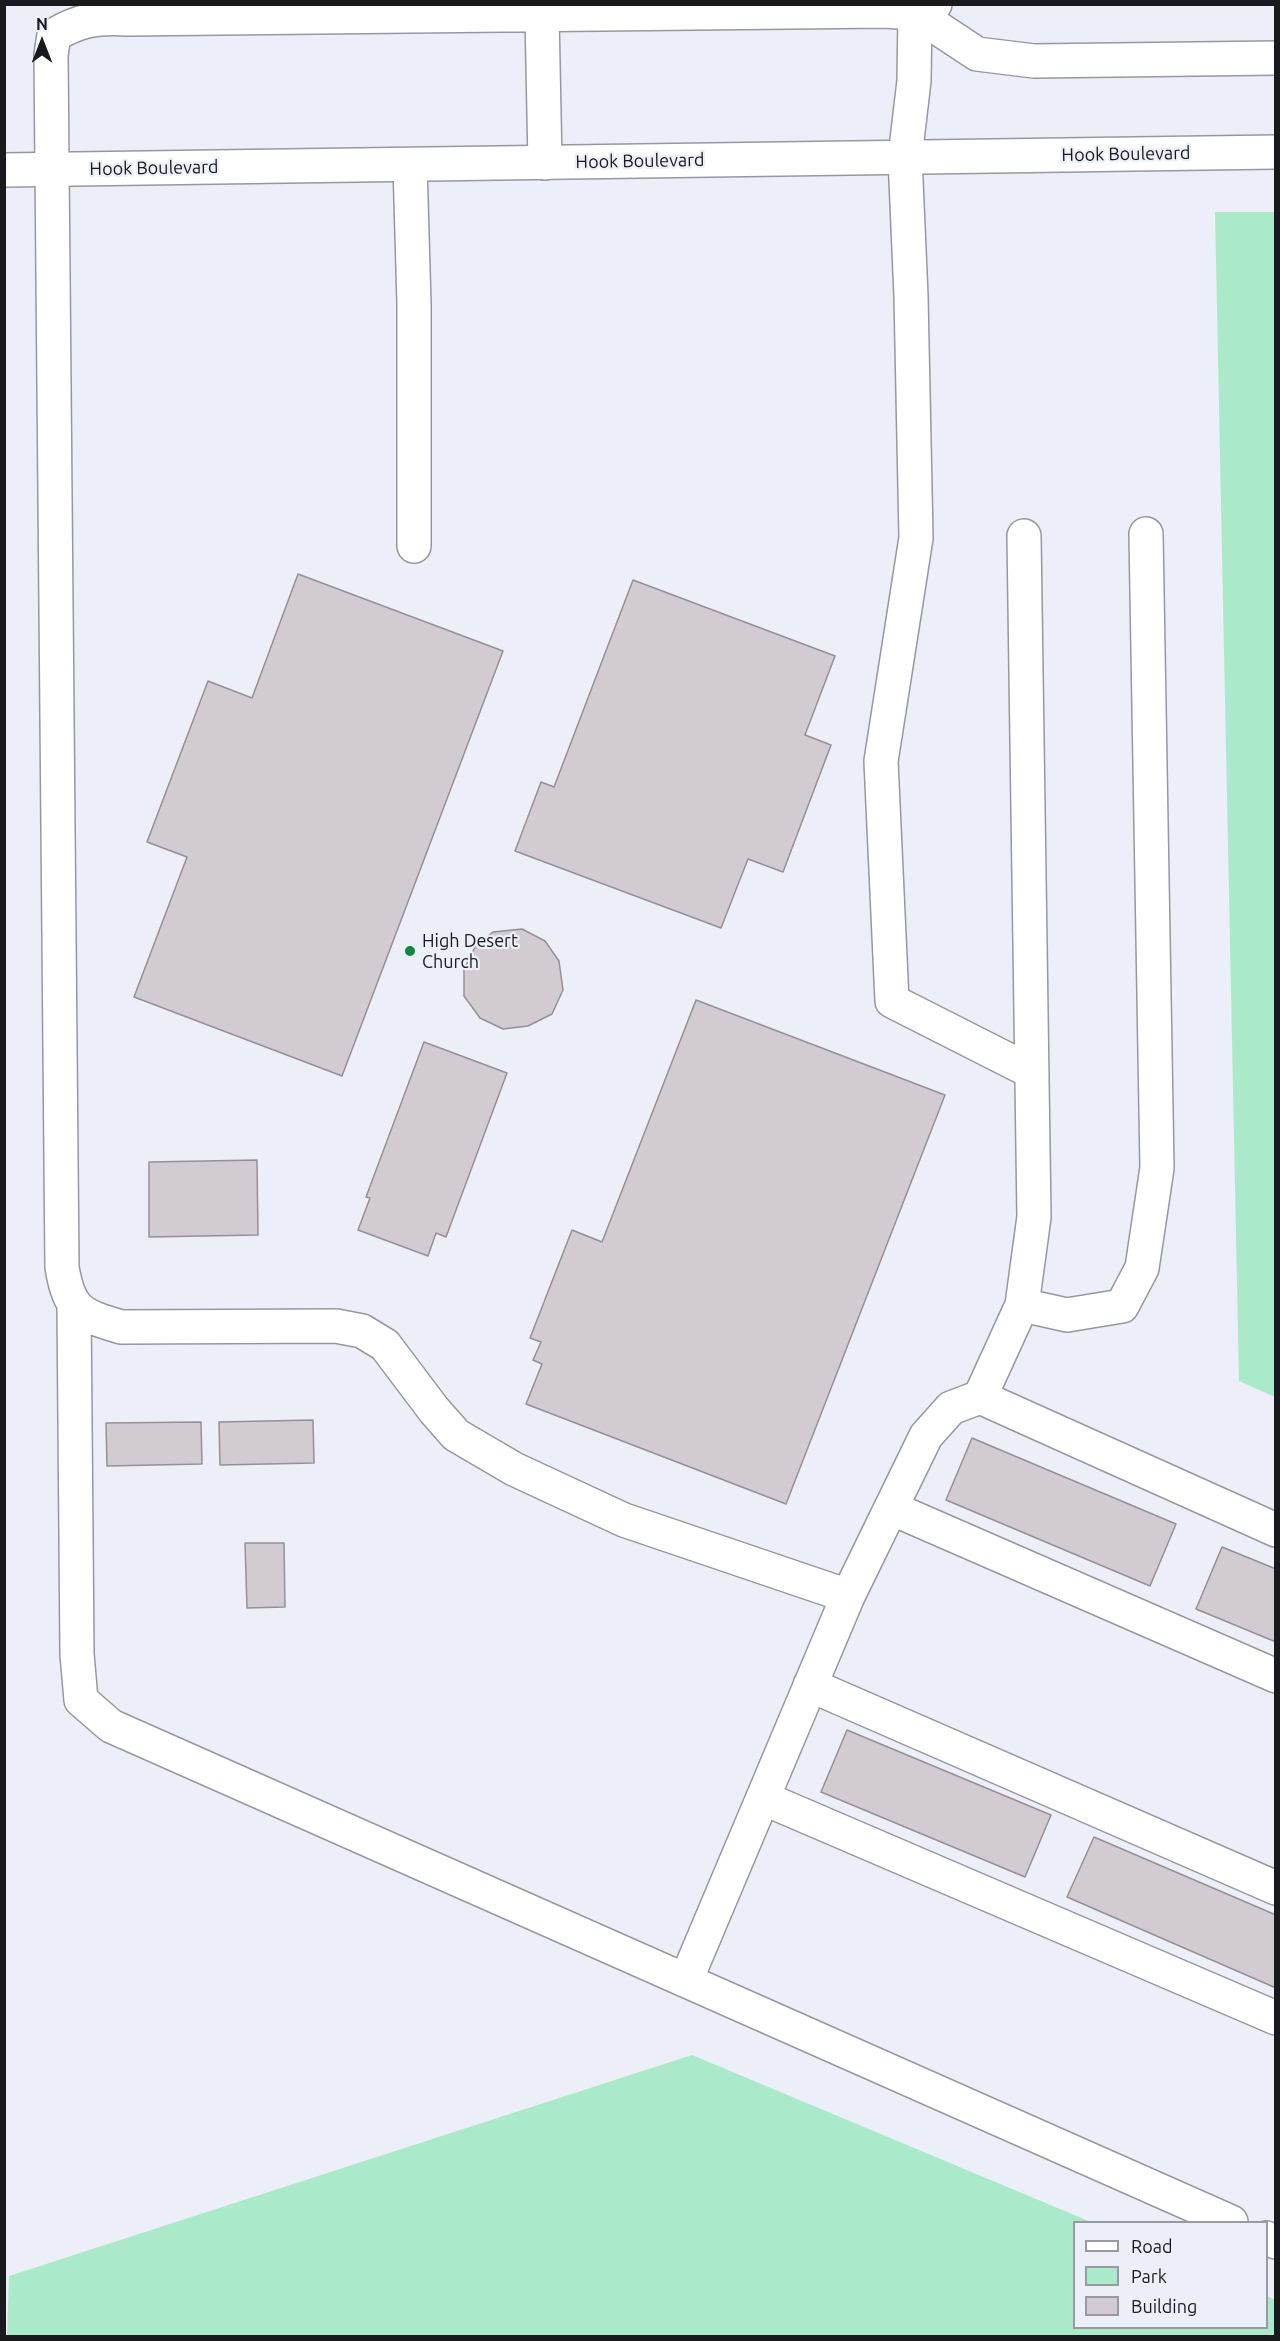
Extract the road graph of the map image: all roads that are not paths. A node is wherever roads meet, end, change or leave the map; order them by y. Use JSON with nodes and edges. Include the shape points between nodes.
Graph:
{"nodes":[{"id":1,"x":925,"y":9,"type":"edge"},
{"id":2,"x":542,"y":15,"type":"junction"},
{"id":3,"x":1275,"y":58,"type":"edge"},
{"id":4,"x":1275,"y":152,"type":"edge"},
{"id":5,"x":905,"y":157,"type":"junction"},
{"id":6,"x":545,"y":163,"type":"junction"},
{"id":7,"x":410,"y":165,"type":"junction"},
{"id":8,"x":54,"y":169,"type":"junction"},
{"id":9,"x":4,"y":170,"type":"edge"},
{"id":10,"x":1146,"y":534,"type":"dead end"},
{"id":11,"x":1024,"y":536,"type":"dead end"},
{"id":12,"x":414,"y":546,"type":"dead end"},
{"id":13,"x":1032,"y":1072,"type":"junction"},
{"id":14,"x":74,"y":1305,"type":"junction"},
{"id":15,"x":1022,"y":1305,"type":"junction"},
{"id":16,"x":980,"y":1397,"type":"junction"},
{"id":17,"x":891,"y":1508,"type":"junction"},
{"id":18,"x":1275,"y":1530,"type":"edge"},
{"id":19,"x":848,"y":1596,"type":"junction"},
{"id":20,"x":1275,"y":1676,"type":"edge"},
{"id":21,"x":810,"y":1685,"type":"junction"},
{"id":22,"x":763,"y":1798,"type":"junction"},
{"id":23,"x":1275,"y":1888,"type":"edge"},
{"id":24,"x":686,"y":1980,"type":"junction"},
{"id":25,"x":1275,"y":2018,"type":"edge"},
{"id":26,"x":1227,"y":2221,"type":"edge"}],
"edges":[{"from":1,"to":2,"type":"main road"},
{"from":1,"to":3,"type":"main road","via":[[977,54],[1034,61]]},
{"from":1,"to":5,"type":"main road"},
{"from":2,"to":6,"type":"main road"},
{"from":2,"to":8,"type":"main road","via":[[100,17],[70,26],[54,35],[51,55]]},
{"from":4,"to":5,"type":"main road","name":"Hook Boulevard"},
{"from":5,"to":6,"type":"main road","name":"Hook Boulevard"},
{"from":5,"to":13,"type":"main road","via":[[916,538],[881,761],[892,1001]]},
{"from":6,"to":7,"type":"main road","name":"Hook Boulevard"},
{"from":7,"to":8,"type":"main road","name":"Hook Boulevard"},
{"from":7,"to":12,"type":"main road"},
{"from":8,"to":9,"type":"main road","name":"Hook Boulevard"},
{"from":8,"to":14,"type":"main road","via":[[62,1267],[65,1289]]},
{"from":10,"to":15,"type":"main road","via":[[1157,1168],[1142,1268],[1122,1306],[1067,1315]]},
{"from":11,"to":13,"type":"main road"},
{"from":13,"to":15,"type":"main road","via":[[1034,1217]]},
{"from":14,"to":19,"type":"main road","via":[[91,1318],[121,1326],[336,1326],[362,1331],[385,1345],[456,1435],[514,1469],[624,1520]]},
{"from":14,"to":24,"type":"main road","via":[[77,1654],[81,1700],[111,1726]]},
{"from":15,"to":16,"type":"main road"},
{"from":16,"to":17,"type":"main road","via":[[951,1408],[926,1436]]},
{"from":16,"to":18,"type":"main road"},
{"from":17,"to":19,"type":"main road"},
{"from":17,"to":20,"type":"main road"},
{"from":19,"to":21,"type":"main road"},
{"from":21,"to":22,"type":"main road"},
{"from":21,"to":23,"type":"main road"},
{"from":22,"to":24,"type":"main road"},
{"from":22,"to":25,"type":"main road"},
{"from":24,"to":26,"type":"main road"}]}
